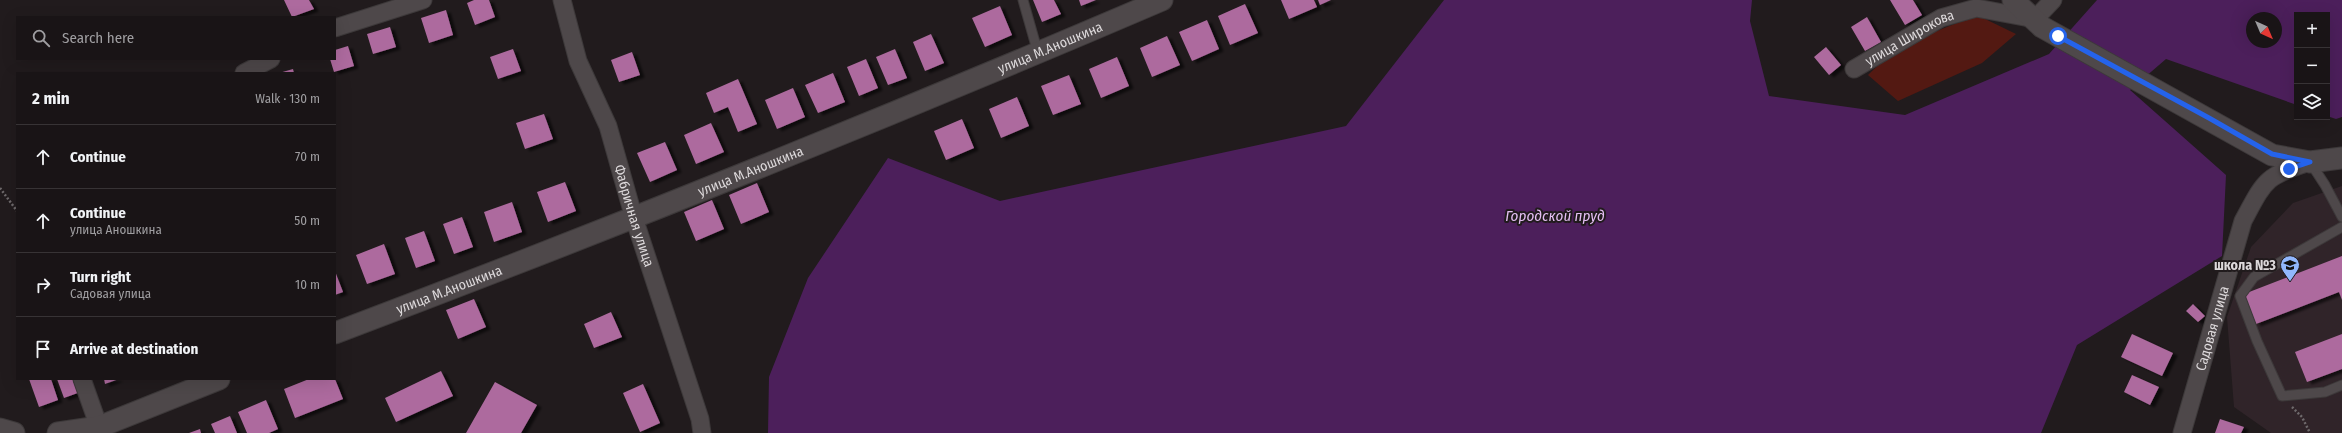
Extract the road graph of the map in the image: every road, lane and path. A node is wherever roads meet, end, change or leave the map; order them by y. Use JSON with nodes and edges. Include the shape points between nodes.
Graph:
{"nodes":[{"id":1,"x":423,"y":0,"type":"edge"},
{"id":2,"x":562,"y":0,"type":"edge"},
{"id":3,"x":1023,"y":0,"type":"edge"},
{"id":4,"x":1162,"y":0,"type":"edge"},
{"id":5,"x":2013,"y":0,"type":"edge"},
{"id":6,"x":2053,"y":0,"type":"edge"},
{"id":7,"x":2035,"y":19,"type":"junction"},
{"id":8,"x":336,"y":28,"type":"edge"},
{"id":9,"x":1038,"y":53,"type":"junction"},
{"id":10,"x":269,"y":60,"type":"edge"},
{"id":11,"x":1854,"y":69,"type":"dead end"},
{"id":12,"x":246,"y":72,"type":"edge"},
{"id":13,"x":2342,"y":158,"type":"edge"},
{"id":14,"x":2310,"y":162,"type":"junction"},
{"id":15,"x":0,"y":188,"type":"edge"},
{"id":16,"x":16,"y":210,"type":"edge"},
{"id":17,"x":2342,"y":217,"type":"edge"},
{"id":18,"x":634,"y":218,"type":"junction"},
{"id":19,"x":2342,"y":227,"type":"edge"},
{"id":20,"x":365,"y":322,"type":"junction"},
{"id":21,"x":336,"y":333,"type":"edge"},
{"id":22,"x":336,"y":343,"type":"edge"},
{"id":23,"x":82,"y":380,"type":"edge"},
{"id":24,"x":217,"y":380,"type":"edge"},
{"id":25,"x":2342,"y":385,"type":"edge"},
{"id":26,"x":2282,"y":396,"type":"junction"},
{"id":27,"x":99,"y":428,"type":"junction"},
{"id":28,"x":0,"y":429,"type":"edge"},
{"id":29,"x":14,"y":433,"type":"edge"},
{"id":30,"x":58,"y":433,"type":"edge"},
{"id":31,"x":702,"y":433,"type":"edge"},
{"id":32,"x":2182,"y":433,"type":"edge"},
{"id":33,"x":2310,"y":433,"type":"edge"}],
"edges":[{"from":1,"to":8,"type":"street"},
{"from":2,"to":18,"type":"street","name":"Фабричная улица","via":[[578,61],[608,126]]},
{"from":3,"to":9,"type":"lane"},
{"from":4,"to":9,"type":"street","name":"улица М.Аношкина"},
{"from":5,"to":7,"type":"street"},
{"from":6,"to":7,"type":"street"},
{"from":7,"to":11,"type":"street","name":"улица Широкова","via":[[1976,8],[1941,18]]},
{"from":7,"to":14,"type":"street","via":[[2058,36],[2272,154]]},
{"from":9,"to":18,"type":"street","name":"улица М.Аношкина"},
{"from":10,"to":12,"type":"street"},
{"from":13,"to":14,"type":"street"},
{"from":14,"to":17,"type":"lane"},
{"from":14,"to":32,"type":"street","name":"Садовая улица","via":[[2271,177],[2260,190],[2243,221]]},
{"from":15,"to":16,"type":"path"},
{"from":18,"to":20,"type":"street","name":"улица М.Аношкина"},
{"from":18,"to":31,"type":"street","name":"Фабричная улица","via":[[700,419]]},
{"from":19,"to":26,"type":"lane","via":[[2254,277],[2240,296],[2257,342]]},
{"from":20,"to":21,"type":"street","name":"улица М.Аношкина"},
{"from":20,"to":22,"type":"lane","via":[[359,334]]},
{"from":23,"to":27,"type":"street"},
{"from":24,"to":27,"type":"street"},
{"from":25,"to":26,"type":"lane","via":[[2325,392]]},
{"from":26,"to":33,"type":"path","via":[[2302,417]]},
{"from":27,"to":30,"type":"street"},
{"from":28,"to":29,"type":"street"}]}
